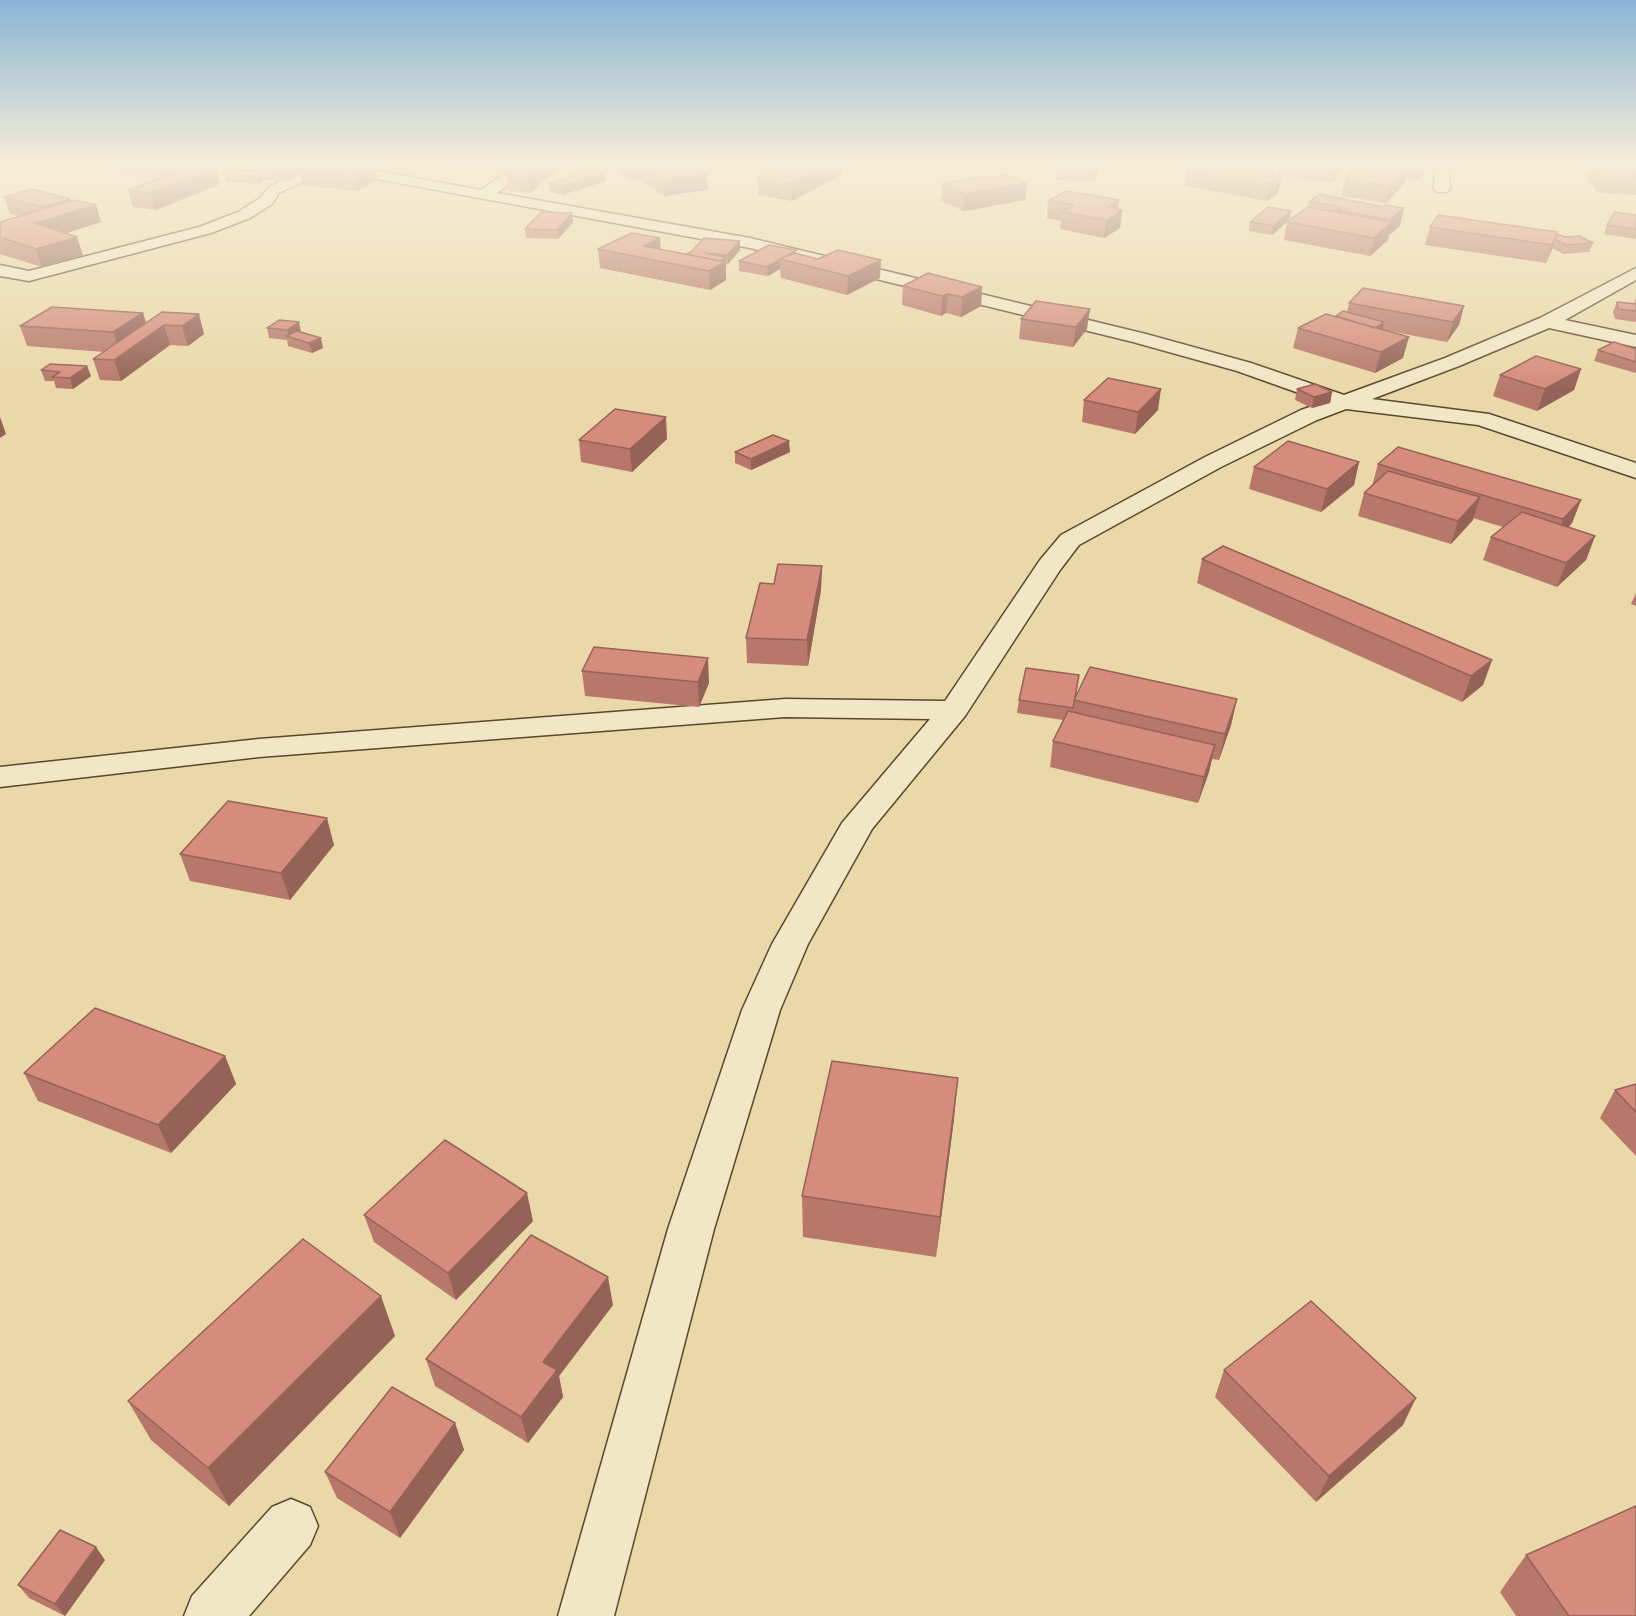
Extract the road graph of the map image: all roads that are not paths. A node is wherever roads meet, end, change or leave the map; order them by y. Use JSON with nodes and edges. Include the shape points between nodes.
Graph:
{"nodes":[{"id":1,"x":174,"y":238,"type":"edge"},
{"id":2,"x":725,"y":238,"type":"edge"},
{"id":3,"x":0,"y":270,"type":"edge"},
{"id":4,"x":1636,"y":273,"type":"edge"},
{"id":5,"x":1547,"y":322,"type":"junction"},
{"id":6,"x":1634,"y":341,"type":"edge"},
{"id":7,"x":1344,"y":402,"type":"junction"},
{"id":8,"x":1636,"y":471,"type":"edge"},
{"id":9,"x":954,"y":710,"type":"junction"},
{"id":10,"x":0,"y":777,"type":"edge"},
{"id":11,"x":291,"y":1526,"type":"dead end"},
{"id":12,"x":212,"y":1616,"type":"edge"},
{"id":13,"x":586,"y":1616,"type":"edge"}],
"edges":[{"from":1,"to":3,"type":"street","via":[[29,276]]},
{"from":2,"to":7,"type":"street","via":[[1138,338],[1244,367]]},
{"from":4,"to":5,"type":"street"},
{"from":5,"to":6,"type":"street"},
{"from":5,"to":7,"type":"street"},
{"from":7,"to":8,"type":"street","via":[[1481,420]]},
{"from":7,"to":9,"type":"street","via":[[1213,462],[1070,540],[1020,607]]},
{"from":9,"to":10,"type":"street","via":[[784,708],[259,748]]},
{"from":9,"to":13,"type":"street","via":[[859,823],[790,944],[761,1010],[691,1229]]},
{"from":11,"to":12,"type":"street"}]}
